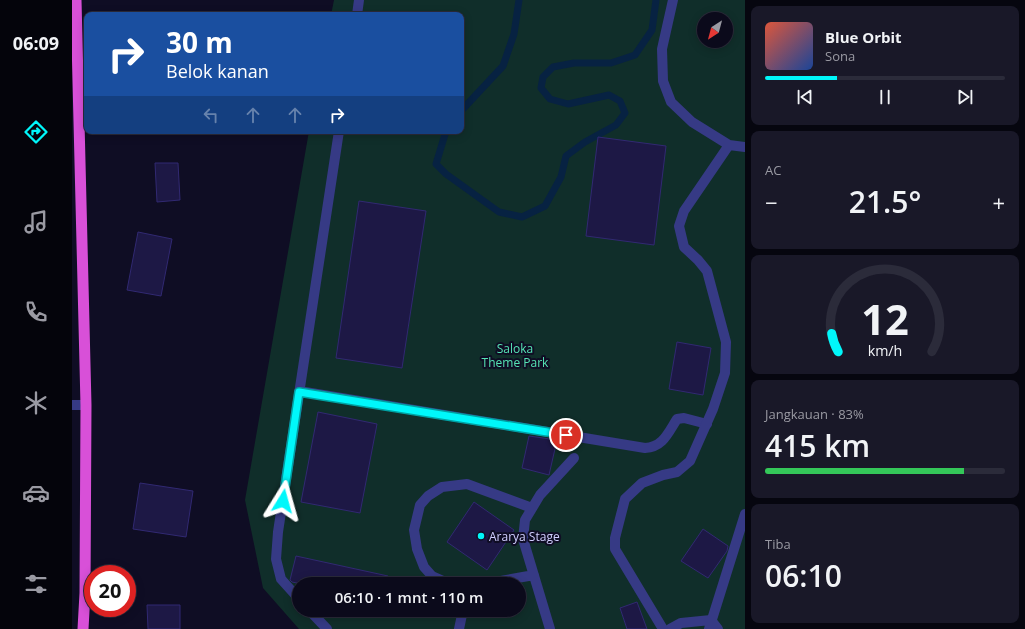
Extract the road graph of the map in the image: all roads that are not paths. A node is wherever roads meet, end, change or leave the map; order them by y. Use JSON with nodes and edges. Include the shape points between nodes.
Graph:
{"nodes":[{"id":1,"x":76,"y":0,"type":"edge"},
{"id":2,"x":359,"y":0,"type":"edge"},
{"id":3,"x":674,"y":0,"type":"edge"},
{"id":4,"x":357,"y":12,"type":"edge"},
{"id":5,"x":74,"y":28,"type":"edge"},
{"id":6,"x":339,"y":134,"type":"edge"},
{"id":7,"x":729,"y":145,"type":"junction"},
{"id":8,"x":745,"y":147,"type":"edge"},
{"id":9,"x":299,"y":392,"type":"junction"},
{"id":10,"x":72,"y":405,"type":"edge"},
{"id":11,"x":86,"y":405,"type":"junction"},
{"id":12,"x":707,"y":424,"type":"junction"},
{"id":13,"x":574,"y":458,"type":"dead end"},
{"id":14,"x":532,"y":508,"type":"junction"},
{"id":15,"x":745,"y":514,"type":"edge"},
{"id":16,"x":534,"y":576,"type":"junction"},
{"id":17,"x":434,"y":577,"type":"edge"},
{"id":18,"x":526,"y":577,"type":"edge"},
{"id":19,"x":292,"y":591,"type":"edge"},
{"id":20,"x":316,"y":617,"type":"edge"},
{"id":21,"x":462,"y":617,"type":"edge"},
{"id":22,"x":710,"y":625,"type":"edge"},
{"id":23,"x":83,"y":629,"type":"edge"},
{"id":24,"x":327,"y":629,"type":"edge"},
{"id":25,"x":459,"y":629,"type":"edge"},
{"id":26,"x":550,"y":629,"type":"edge"},
{"id":27,"x":663,"y":629,"type":"edge"},
{"id":28,"x":670,"y":629,"type":"edge"},
{"id":29,"x":718,"y":629,"type":"edge"}],
"edges":[{"from":1,"to":5,"type":"highway"},
{"from":2,"to":4,"type":"street"},
{"from":3,"to":7,"type":"street","via":[[662,49],[663,81],[671,102],[692,122]]},
{"from":5,"to":11,"type":"highway"},
{"from":6,"to":9,"type":"street"},
{"from":7,"to":8,"type":"street"},
{"from":7,"to":12,"type":"street","via":[[684,211],[680,226],[684,247],[707,270],[726,342],[725,373]]},
{"from":9,"to":12,"type":"street","via":[[645,448],[653,448],[661,443],[677,419],[684,418]]},
{"from":9,"to":19,"type":"street","via":[[276,560],[281,579]]},
{"from":10,"to":11,"type":"street"},
{"from":11,"to":23,"type":"highway"},
{"from":12,"to":27,"type":"street","via":[[690,461],[677,472],[642,483],[625,499],[615,538],[615,549]]},
{"from":13,"to":14,"type":"street","via":[[540,495]]},
{"from":14,"to":16,"type":"street","via":[[525,520],[523,539]]},
{"from":14,"to":17,"type":"street","via":[[467,484],[442,487],[428,496],[420,505],[414,530],[417,549],[424,567]]},
{"from":15,"to":22,"type":"street"},
{"from":16,"to":18,"type":"street"},
{"from":16,"to":26,"type":"street"},
{"from":20,"to":24,"type":"street"},
{"from":21,"to":25,"type":"street"},
{"from":22,"to":28,"type":"street","via":[[681,623]]},
{"from":22,"to":29,"type":"street"}]}
